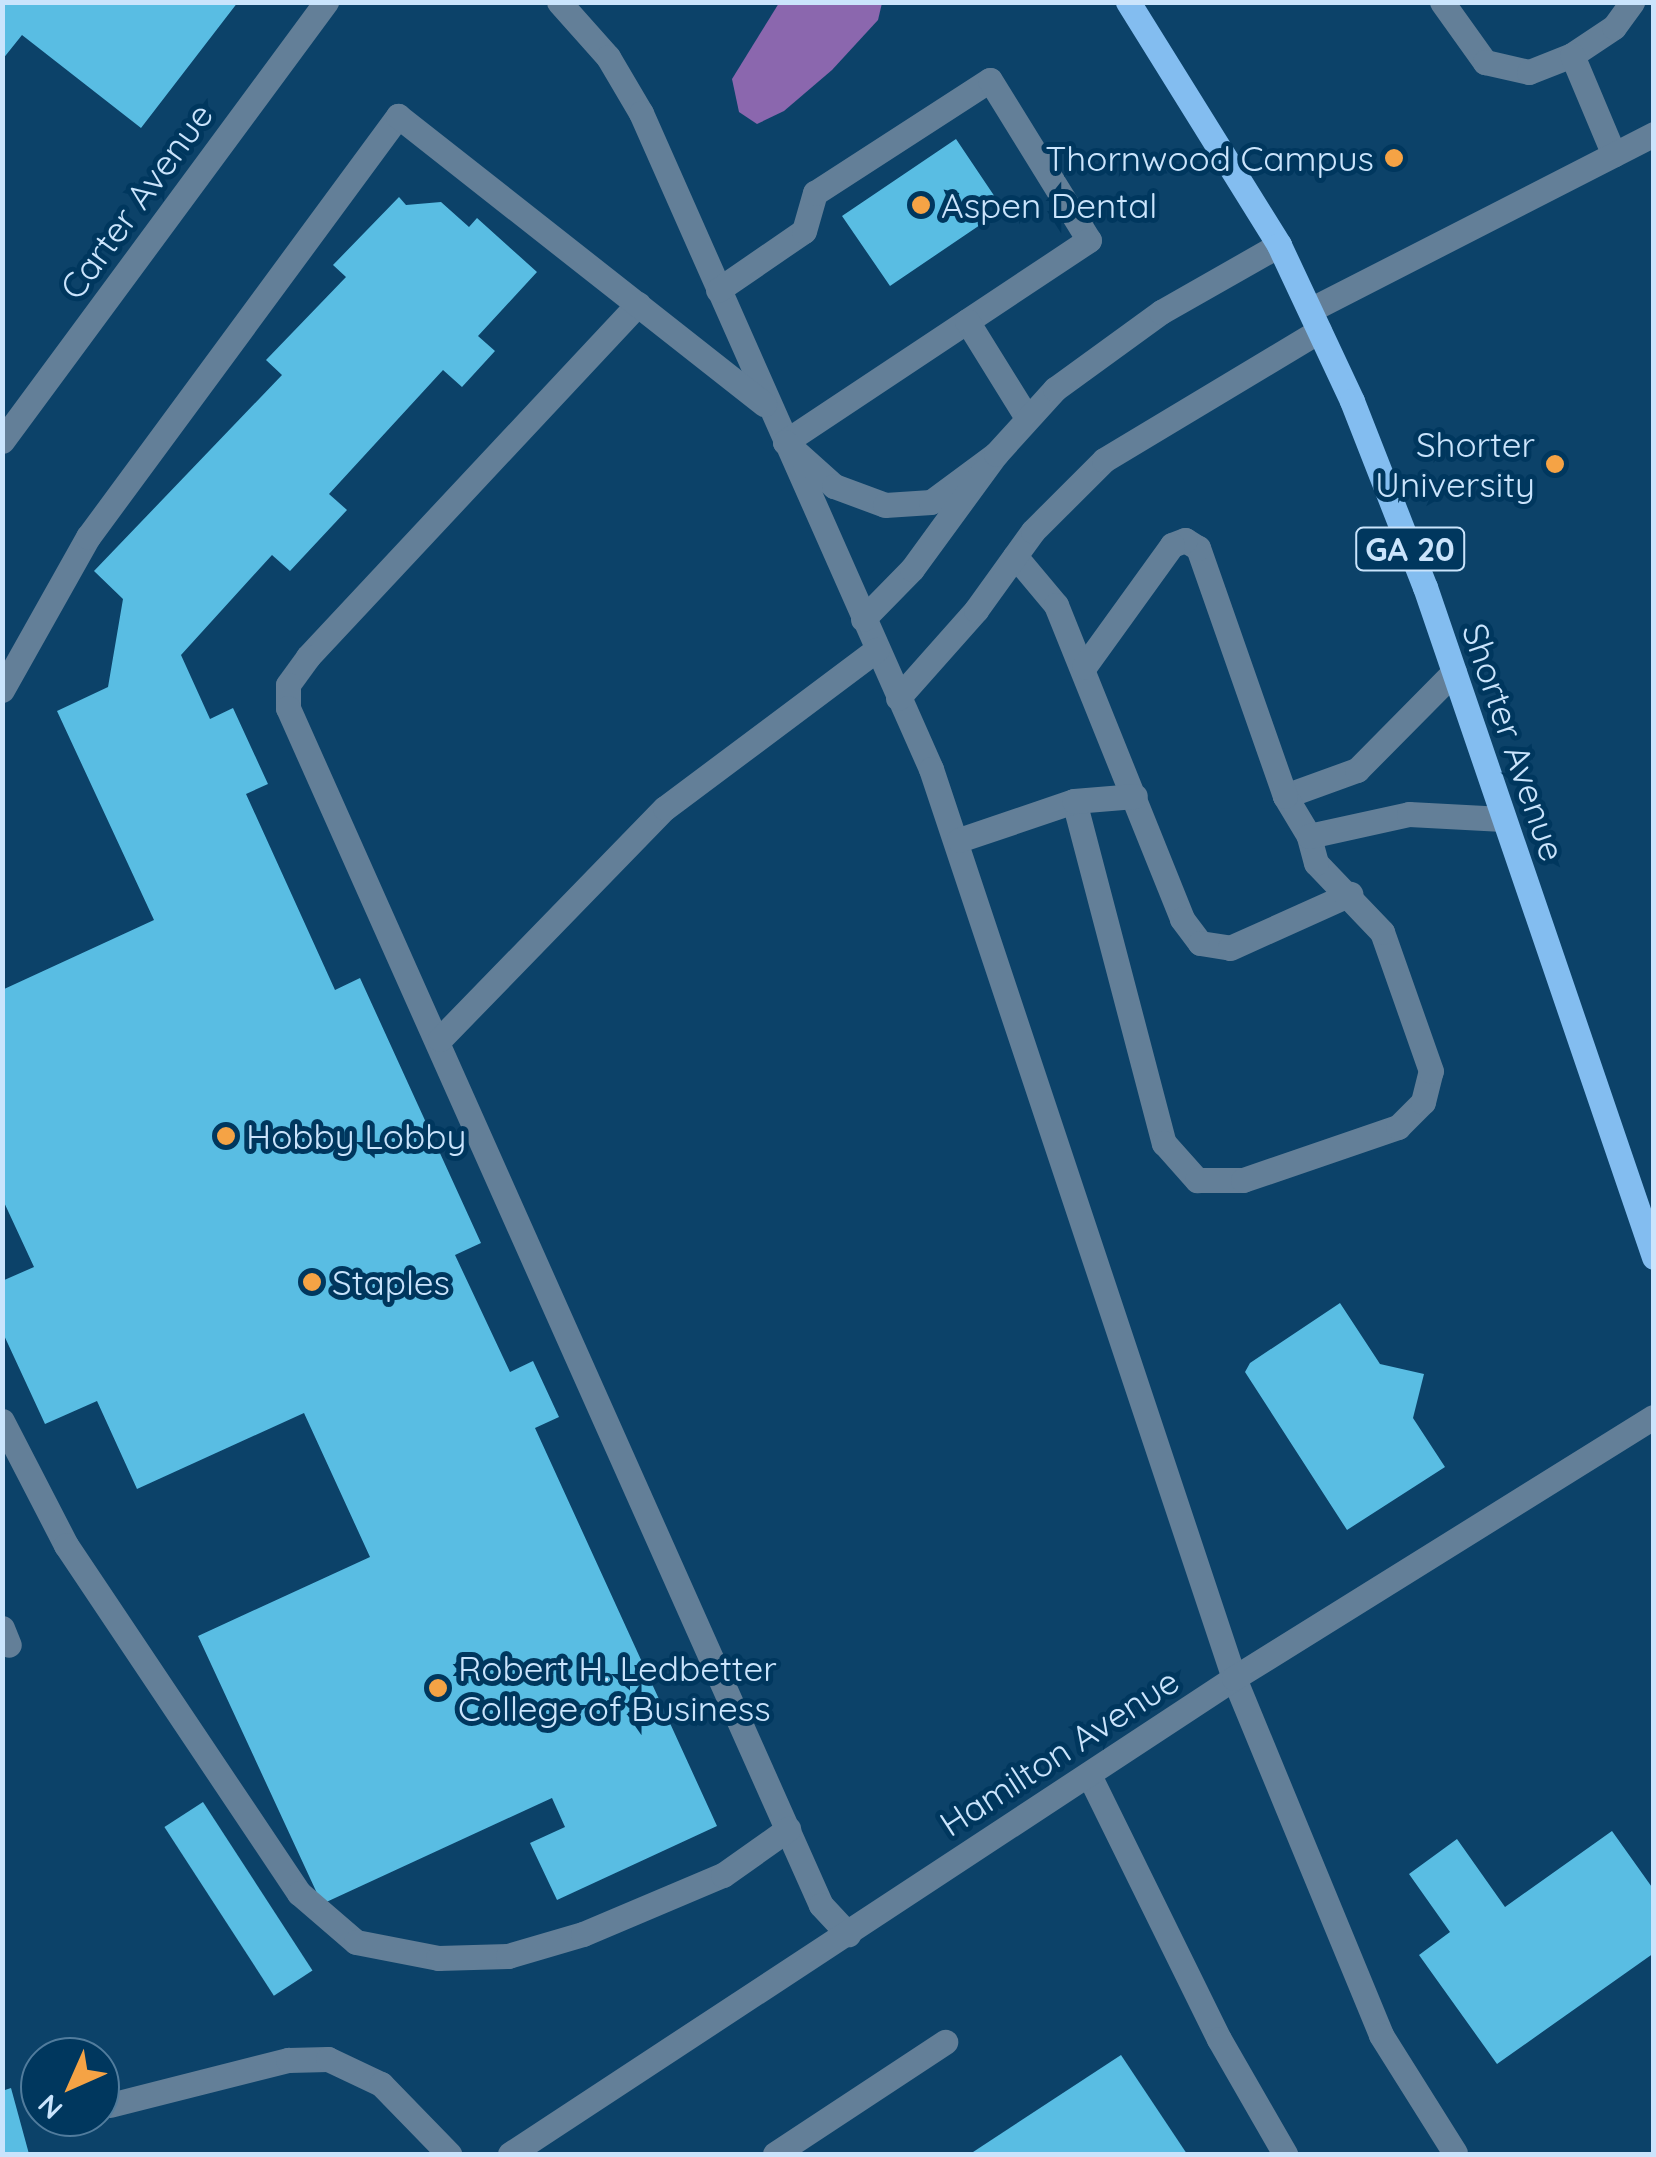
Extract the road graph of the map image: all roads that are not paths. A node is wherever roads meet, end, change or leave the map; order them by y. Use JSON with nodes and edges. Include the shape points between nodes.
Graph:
{"nodes":[{"id":1,"x":326,"y":2,"type":"edge"},
{"id":2,"x":559,"y":2,"type":"edge"},
{"id":3,"x":1128,"y":2,"type":"edge"},
{"id":4,"x":1442,"y":2,"type":"edge"},
{"id":5,"x":1632,"y":2,"type":"edge"},
{"id":6,"x":1572,"y":55,"type":"junction"},
{"id":7,"x":1654,"y":134,"type":"edge"},
{"id":8,"x":1614,"y":155,"type":"junction"},
{"id":9,"x":1279,"y":245,"type":"junction"},
{"id":10,"x":718,"y":290,"type":"junction"},
{"id":11,"x":638,"y":304,"type":"junction"},
{"id":12,"x":1315,"y":320,"type":"junction"},
{"id":13,"x":967,"y":321,"type":"junction"},
{"id":14,"x":768,"y":406,"type":"junction"},
{"id":15,"x":1026,"y":416,"type":"junction"},
{"id":16,"x":2,"y":441,"type":"edge"},
{"id":17,"x":785,"y":442,"type":"junction"},
{"id":18,"x":996,"y":454,"type":"junction"},
{"id":19,"x":1015,"y":556,"type":"junction"},
{"id":20,"x":863,"y":618,"type":"junction"},
{"id":21,"x":876,"y":650,"type":"junction"},
{"id":22,"x":1084,"y":667,"type":"junction"},
{"id":23,"x":1454,"y":672,"type":"junction"},
{"id":24,"x":2,"y":690,"type":"edge"},
{"id":25,"x":898,"y":698,"type":"junction"},
{"id":26,"x":1135,"y":796,"type":"junction"},
{"id":27,"x":1285,"y":796,"type":"junction"},
{"id":28,"x":1074,"y":801,"type":"junction"},
{"id":29,"x":1503,"y":820,"type":"junction"},
{"id":30,"x":1309,"y":836,"type":"junction"},
{"id":31,"x":959,"y":840,"type":"junction"},
{"id":32,"x":1350,"y":894,"type":"junction"},
{"id":33,"x":440,"y":1039,"type":"junction"},
{"id":34,"x":1654,"y":1257,"type":"edge"},
{"id":35,"x":1654,"y":1417,"type":"edge"},
{"id":36,"x":2,"y":1420,"type":"edge"},
{"id":37,"x":1234,"y":1678,"type":"junction"},
{"id":38,"x":1089,"y":1775,"type":"junction"},
{"id":39,"x":788,"y":1829,"type":"junction"},
{"id":40,"x":848,"y":1934,"type":"junction"},
{"id":41,"x":945,"y":2042,"type":"dead end"},
{"id":42,"x":120,"y":2103,"type":"edge"},
{"id":43,"x":1455,"y":2152,"type":"edge"},
{"id":44,"x":449,"y":2154,"type":"edge"},
{"id":45,"x":510,"y":2154,"type":"edge"},
{"id":46,"x":775,"y":2154,"type":"edge"},
{"id":47,"x":1285,"y":2154,"type":"edge"}],
"edges":[{"from":1,"to":16,"type":"street","name":"Carter Avenue"},
{"from":2,"to":10,"type":"street","via":[[608,57],[641,113]]},
{"from":3,"to":9,"type":"main road","name":"Shorter Avenue","number":"GA 20"},
{"from":4,"to":6,"type":"street","via":[[1467,45],[1498,69],[1528,72]]},
{"from":5,"to":6,"type":"street","via":[[1614,27]]},
{"from":6,"to":8,"type":"street"},
{"from":7,"to":8,"type":"street"},
{"from":8,"to":12,"type":"street"},
{"from":9,"to":12,"type":"main road","name":"Shorter Avenue","number":"GA 20"},
{"from":9,"to":15,"type":"street","via":[[1161,312]]},
{"from":10,"to":13,"type":"street","via":[[804,231],[815,193],[990,80],[1090,240]]},
{"from":10,"to":14,"type":"street"},
{"from":11,"to":14,"type":"street"},
{"from":11,"to":24,"type":"street","via":[[398,116],[88,536]]},
{"from":11,"to":33,"type":"street","via":[[288,686],[288,708],[303,749]]},
{"from":12,"to":19,"type":"street","via":[[1116,449],[1064,494]]},
{"from":12,"to":23,"type":"main road","name":"Shorter Avenue","number":"GA 20"},
{"from":13,"to":15,"type":"street"},
{"from":13,"to":17,"type":"street"},
{"from":14,"to":17,"type":"street"},
{"from":15,"to":18,"type":"street"},
{"from":17,"to":18,"type":"street","via":[[834,486],[885,505],[931,502]]},
{"from":17,"to":20,"type":"street"},
{"from":18,"to":20,"type":"street","via":[[950,522]]},
{"from":19,"to":22,"type":"street","via":[[1056,605]]},
{"from":19,"to":25,"type":"street"},
{"from":20,"to":21,"type":"street"},
{"from":21,"to":25,"type":"street"},
{"from":21,"to":33,"type":"street","via":[[665,808]]},
{"from":22,"to":26,"type":"street"},
{"from":22,"to":27,"type":"street","via":[[1172,545],[1185,540],[1198,548]]},
{"from":23,"to":27,"type":"street","via":[[1358,770]]},
{"from":23,"to":29,"type":"main road","name":"Shorter Avenue","number":"GA 20"},
{"from":25,"to":31,"type":"street"},
{"from":26,"to":28,"type":"street"},
{"from":26,"to":32,"type":"street","via":[[1182,919],[1200,943],[1230,948]]},
{"from":27,"to":30,"type":"street"},
{"from":28,"to":31,"type":"street"},
{"from":28,"to":32,"type":"street","via":[[1164,1143],[1197,1180],[1244,1180],[1398,1126],[1424,1102],[1430,1070],[1388,950]]},
{"from":29,"to":30,"type":"street","via":[[1410,814]]},
{"from":29,"to":34,"type":"main road","name":"Shorter Avenue","number":"GA 20"},
{"from":30,"to":32,"type":"street","via":[[1316,863]]},
{"from":31,"to":37,"type":"street"},
{"from":33,"to":39,"type":"street"},
{"from":35,"to":37,"type":"street","name":"Hamilton Avenue"},
{"from":36,"to":39,"type":"street","via":[[66,1545],[299,1893],[356,1942],[438,1958],[508,1956],[583,1934],[723,1875]]},
{"from":37,"to":38,"type":"street","name":"Hamilton Avenue"},
{"from":37,"to":43,"type":"street","via":[[1381,2035]]},
{"from":38,"to":40,"type":"street","name":"Hamilton Avenue"},
{"from":38,"to":47,"type":"street"},
{"from":39,"to":40,"type":"street","via":[[821,1905]]},
{"from":40,"to":45,"type":"street","name":"Hamilton Avenue"},
{"from":41,"to":46,"type":"street"},
{"from":42,"to":44,"type":"street","via":[[288,2060],[328,2059],[381,2084]]}]}
